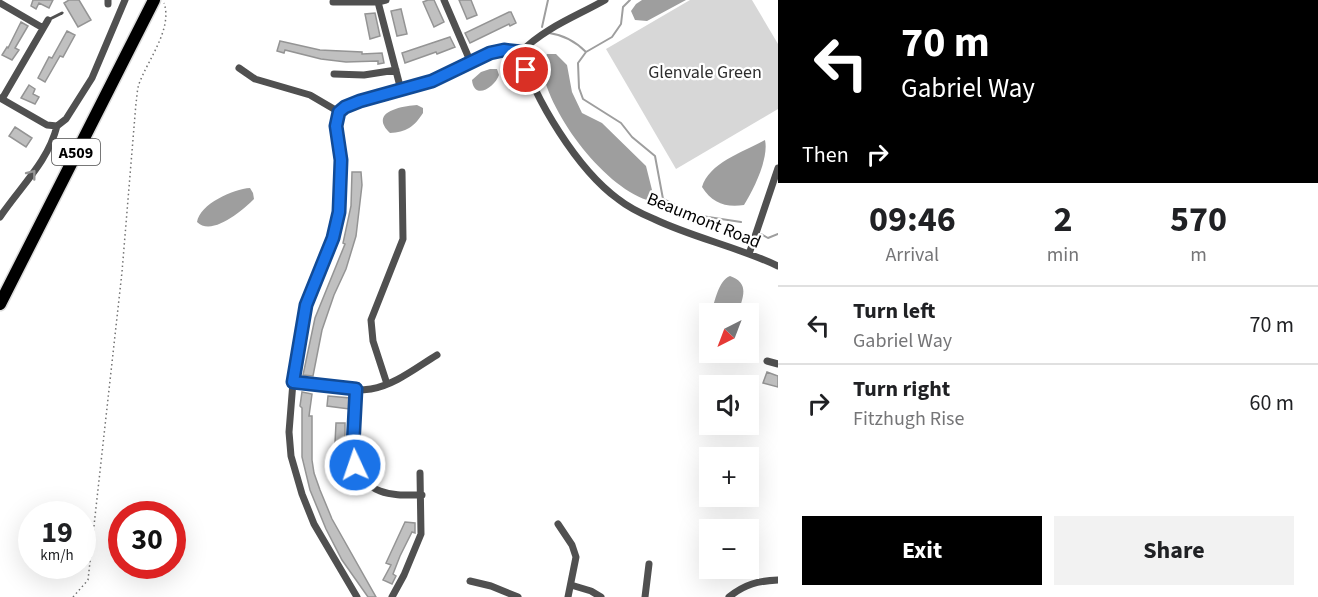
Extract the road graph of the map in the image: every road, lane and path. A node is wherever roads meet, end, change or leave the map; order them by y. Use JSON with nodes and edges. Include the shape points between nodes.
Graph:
{"nodes":[{"id":1,"x":125,"y":0,"type":"edge"},
{"id":2,"x":154,"y":0,"type":"edge"},
{"id":3,"x":163,"y":0,"type":"edge"},
{"id":4,"x":444,"y":0,"type":"edge"},
{"id":5,"x":605,"y":0,"type":"edge"},
{"id":6,"x":333,"y":1,"type":"edge"},
{"id":7,"x":382,"y":1,"type":"edge"},
{"id":8,"x":0,"y":3,"type":"edge"},
{"id":9,"x":62,"y":13,"type":"dead end"},
{"id":10,"x":48,"y":20,"type":"joint"},
{"id":11,"x":43,"y":28,"type":"junction"},
{"id":12,"x":521,"y":52,"type":"junction"},
{"id":13,"x":471,"y":63,"type":"junction"},
{"id":14,"x":239,"y":68,"type":"dead end"},
{"id":15,"x":396,"y":70,"type":"junction"},
{"id":16,"x":334,"y":74,"type":"dead end"},
{"id":17,"x":401,"y":90,"type":"junction"},
{"id":18,"x":1,"y":98,"type":"edge"},
{"id":19,"x":339,"y":112,"type":"junction"},
{"id":20,"x":57,"y":126,"type":"junction"},
{"id":21,"x":778,"y":168,"type":"edge"},
{"id":22,"x":402,"y":172,"type":"dead end"},
{"id":23,"x":0,"y":217,"type":"edge"},
{"id":24,"x":749,"y":254,"type":"junction"},
{"id":25,"x":778,"y":266,"type":"edge"},
{"id":26,"x":0,"y":304,"type":"edge"},
{"id":27,"x":437,"y":356,"type":"dead end"},
{"id":28,"x":767,"y":361,"type":"dead end"},
{"id":29,"x":778,"y":364,"type":"edge"},
{"id":30,"x":293,"y":382,"type":"junction"},
{"id":31,"x":387,"y":384,"type":"junction"},
{"id":32,"x":356,"y":389,"type":"junction"},
{"id":33,"x":420,"y":473,"type":"dead end"},
{"id":34,"x":422,"y":495,"type":"junction"},
{"id":35,"x":558,"y":524,"type":"dead end"},
{"id":36,"x":650,"y":564,"type":"dead end"},
{"id":37,"x":778,"y":580,"type":"edge"},
{"id":38,"x":470,"y":581,"type":"dead end"},
{"id":39,"x":571,"y":585,"type":"junction"},
{"id":40,"x":73,"y":597,"type":"edge"},
{"id":41,"x":357,"y":597,"type":"edge"},
{"id":42,"x":392,"y":597,"type":"edge"},
{"id":43,"x":518,"y":597,"type":"edge"},
{"id":44,"x":568,"y":597,"type":"edge"},
{"id":45,"x":601,"y":597,"type":"edge"},
{"id":46,"x":645,"y":597,"type":"edge"},
{"id":47,"x":729,"y":597,"type":"edge"}],
"edges":[{"from":1,"to":20,"type":"street","via":[[92,78],[66,119]]},
{"from":2,"to":26,"type":"highway","number":"A509"},
{"from":3,"to":40,"type":"path","via":[[165,21],[139,84],[136,103],[88,580]]},
{"from":4,"to":13,"type":"street"},
{"from":5,"to":12,"type":"street","via":[[543,34]]},
{"from":6,"to":7,"type":"street"},
{"from":7,"to":15,"type":"street"},
{"from":8,"to":11,"type":"street"},
{"from":9,"to":10,"type":"lane"},
{"from":10,"to":11,"type":"street"},
{"from":11,"to":18,"type":"street"},
{"from":12,"to":13,"type":"street","via":[[490,53]]},
{"from":12,"to":24,"type":"street","name":"Beaumont Road","via":[[526,70],[558,129],[590,173],[618,200],[654,219]]},
{"from":13,"to":17,"type":"street"},
{"from":14,"to":19,"type":"street","via":[[255,79],[310,95]]},
{"from":15,"to":16,"type":"street"},
{"from":15,"to":17,"type":"street"},
{"from":17,"to":19,"type":"street","via":[[360,101]]},
{"from":18,"to":20,"type":"street","via":[[47,125]]},
{"from":19,"to":30,"type":"street","via":[[339,212],[333,238],[306,305]]},
{"from":23,"to":20,"type":"street","one_way":true,"via":[[37,168]]},
{"from":21,"to":24,"type":"street"},
{"from":22,"to":31,"type":"street","via":[[403,239],[370,320]]},
{"from":24,"to":25,"type":"street","name":"Beaumont Road"},
{"from":27,"to":31,"type":"street"},
{"from":28,"to":29,"type":"street"},
{"from":30,"to":32,"type":"street"},
{"from":30,"to":41,"type":"street","via":[[289,432],[302,494],[314,524]]},
{"from":31,"to":32,"type":"street"},
{"from":32,"to":34,"type":"street","via":[[353,446],[355,465],[364,480],[379,491]]},
{"from":33,"to":34,"type":"street"},
{"from":34,"to":42,"type":"street","via":[[422,534]]},
{"from":35,"to":39,"type":"street","via":[[576,557]]},
{"from":36,"to":46,"type":"street"},
{"from":37,"to":47,"type":"street","via":[[742,586]]},
{"from":38,"to":43,"type":"street"},
{"from":39,"to":44,"type":"street"},
{"from":39,"to":45,"type":"street"}]}
